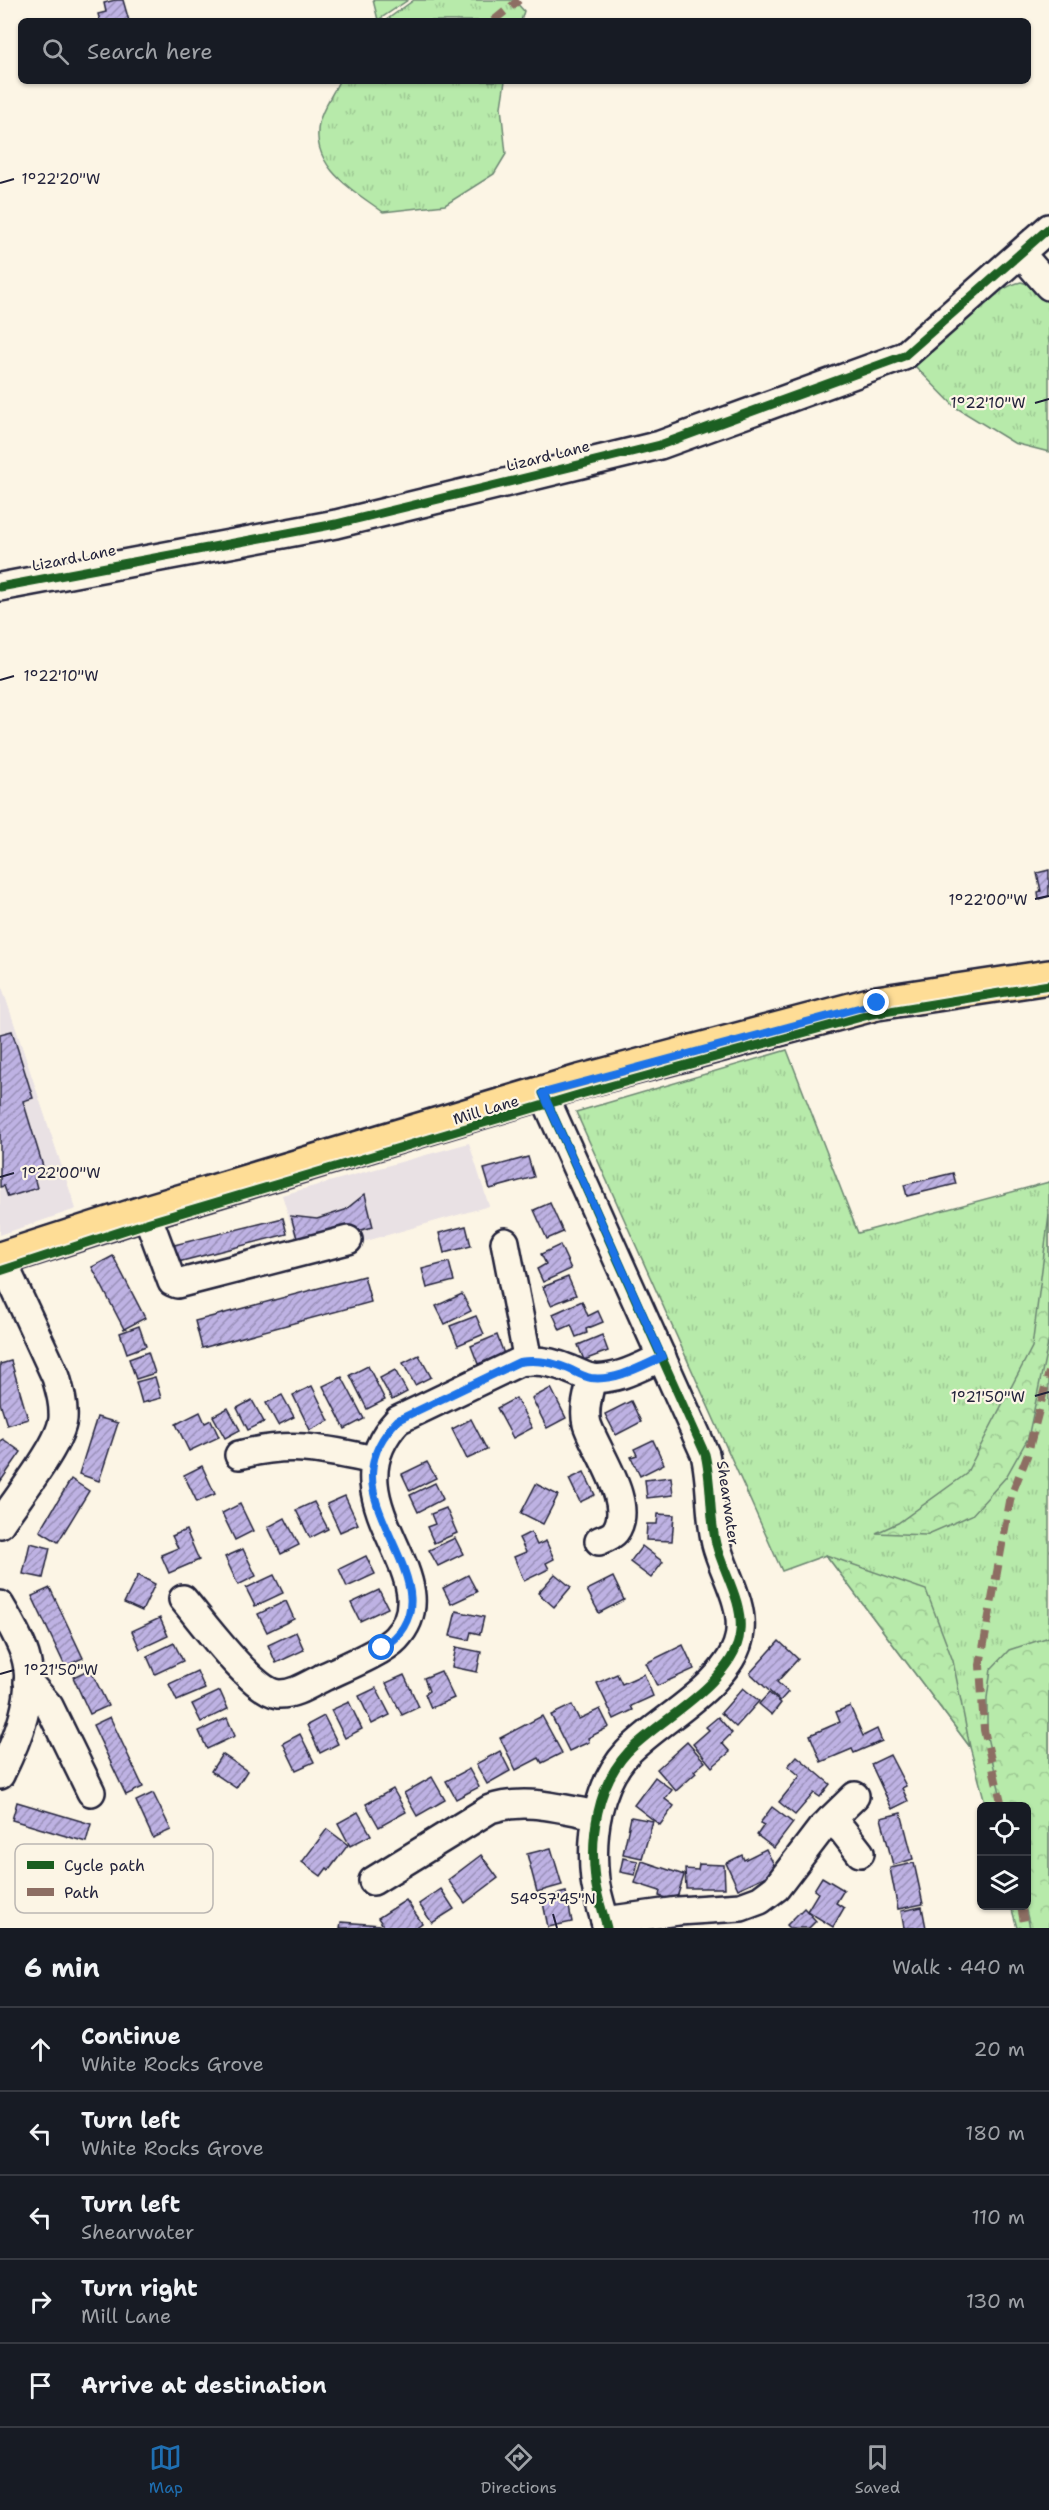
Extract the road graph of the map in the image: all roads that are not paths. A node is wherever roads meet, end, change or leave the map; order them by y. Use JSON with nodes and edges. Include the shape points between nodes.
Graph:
{"nodes":[{"id":1,"x":1049,"y":228,"type":"edge"},
{"id":2,"x":1021,"y":254,"type":"junction"},
{"id":3,"x":1049,"y":286,"type":"edge"},
{"id":4,"x":0,"y":587,"type":"edge"},
{"id":5,"x":1049,"y":976,"type":"edge"},
{"id":6,"x":543,"y":1093,"type":"junction"},
{"id":7,"x":146,"y":1212,"type":"junction"},
{"id":8,"x":348,"y":1240,"type":"dead end"},
{"id":9,"x":505,"y":1242,"type":"dead end"},
{"id":10,"x":1,"y":1258,"type":"edge"},
{"id":11,"x":662,"y":1357,"type":"junction"},
{"id":12,"x":528,"y":1361,"type":"junction"},
{"id":13,"x":592,"y":1378,"type":"junction"},
{"id":14,"x":239,"y":1455,"type":"dead end"},
{"id":15,"x":374,"y":1460,"type":"junction"},
{"id":16,"x":0,"y":1524,"type":"edge"},
{"id":17,"x":599,"y":1541,"type":"dead end"},
{"id":18,"x":183,"y":1599,"type":"dead end"},
{"id":19,"x":0,"y":1605,"type":"edge"},
{"id":20,"x":28,"y":1682,"type":"junction"},
{"id":21,"x":0,"y":1775,"type":"edge"},
{"id":22,"x":92,"y":1792,"type":"dead end"},
{"id":23,"x":855,"y":1796,"type":"dead end"},
{"id":24,"x":597,"y":1815,"type":"junction"},
{"id":25,"x":830,"y":1820,"type":"junction"},
{"id":26,"x":860,"y":1853,"type":"dead end"},
{"id":27,"x":373,"y":1881,"type":"dead end"},
{"id":28,"x":606,"y":1925,"type":"edge"}],
"edges":[{"from":1,"to":2,"type":"street","name":"Lizard Lane"},
{"from":2,"to":3,"type":"street"},
{"from":2,"to":4,"type":"street","name":"Lizard Lane","via":[[904,356],[660,445],[336,524]]},
{"from":5,"to":6,"type":"main road","name":"Mill Lane","via":[[877,1003]]},
{"from":6,"to":7,"type":"main road","name":"Mill Lane"},
{"from":6,"to":11,"type":"street","name":"Shearwater"},
{"from":7,"to":8,"type":"street","via":[[172,1282],[177,1284]]},
{"from":7,"to":10,"type":"main road","name":"Mill Lane"},
{"from":9,"to":12,"type":"street"},
{"from":10,"to":16,"type":"street","via":[[56,1377],[63,1420],[54,1443]]},
{"from":11,"to":13,"type":"street","via":[[614,1377]]},
{"from":11,"to":24,"type":"street","name":"Shearwater","via":[[705,1454],[716,1545],[733,1592],[740,1631],[726,1667],[703,1691],[627,1753],[611,1775]]},
{"from":12,"to":13,"type":"street","via":[[547,1362]]},
{"from":12,"to":15,"type":"street","via":[[507,1367],[398,1420],[385,1434]]},
{"from":13,"to":17,"type":"street","via":[[585,1410],[587,1423],[621,1506],[621,1520],[614,1534]]},
{"from":14,"to":15,"type":"street","via":[[286,1446],[319,1448]]},
{"from":15,"to":18,"type":"street","via":[[375,1494],[412,1596],[407,1618],[395,1639],[300,1689],[277,1694],[256,1684]]},
{"from":19,"to":20,"type":"street","via":[[25,1657]]},
{"from":20,"to":21,"type":"street","via":[[24,1716]]},
{"from":20,"to":22,"type":"street","via":[[49,1706]]},
{"from":23,"to":25,"type":"street","name":"Shearwater"},
{"from":24,"to":27,"type":"street","via":[[510,1803],[490,1809]]},
{"from":24,"to":28,"type":"street","name":"Shearwater","via":[[595,1881]]},
{"from":25,"to":26,"type":"street"},
{"from":25,"to":28,"type":"street","name":"Shearwater","via":[[776,1888],[760,1900],[741,1907],[670,1911]]}]}
